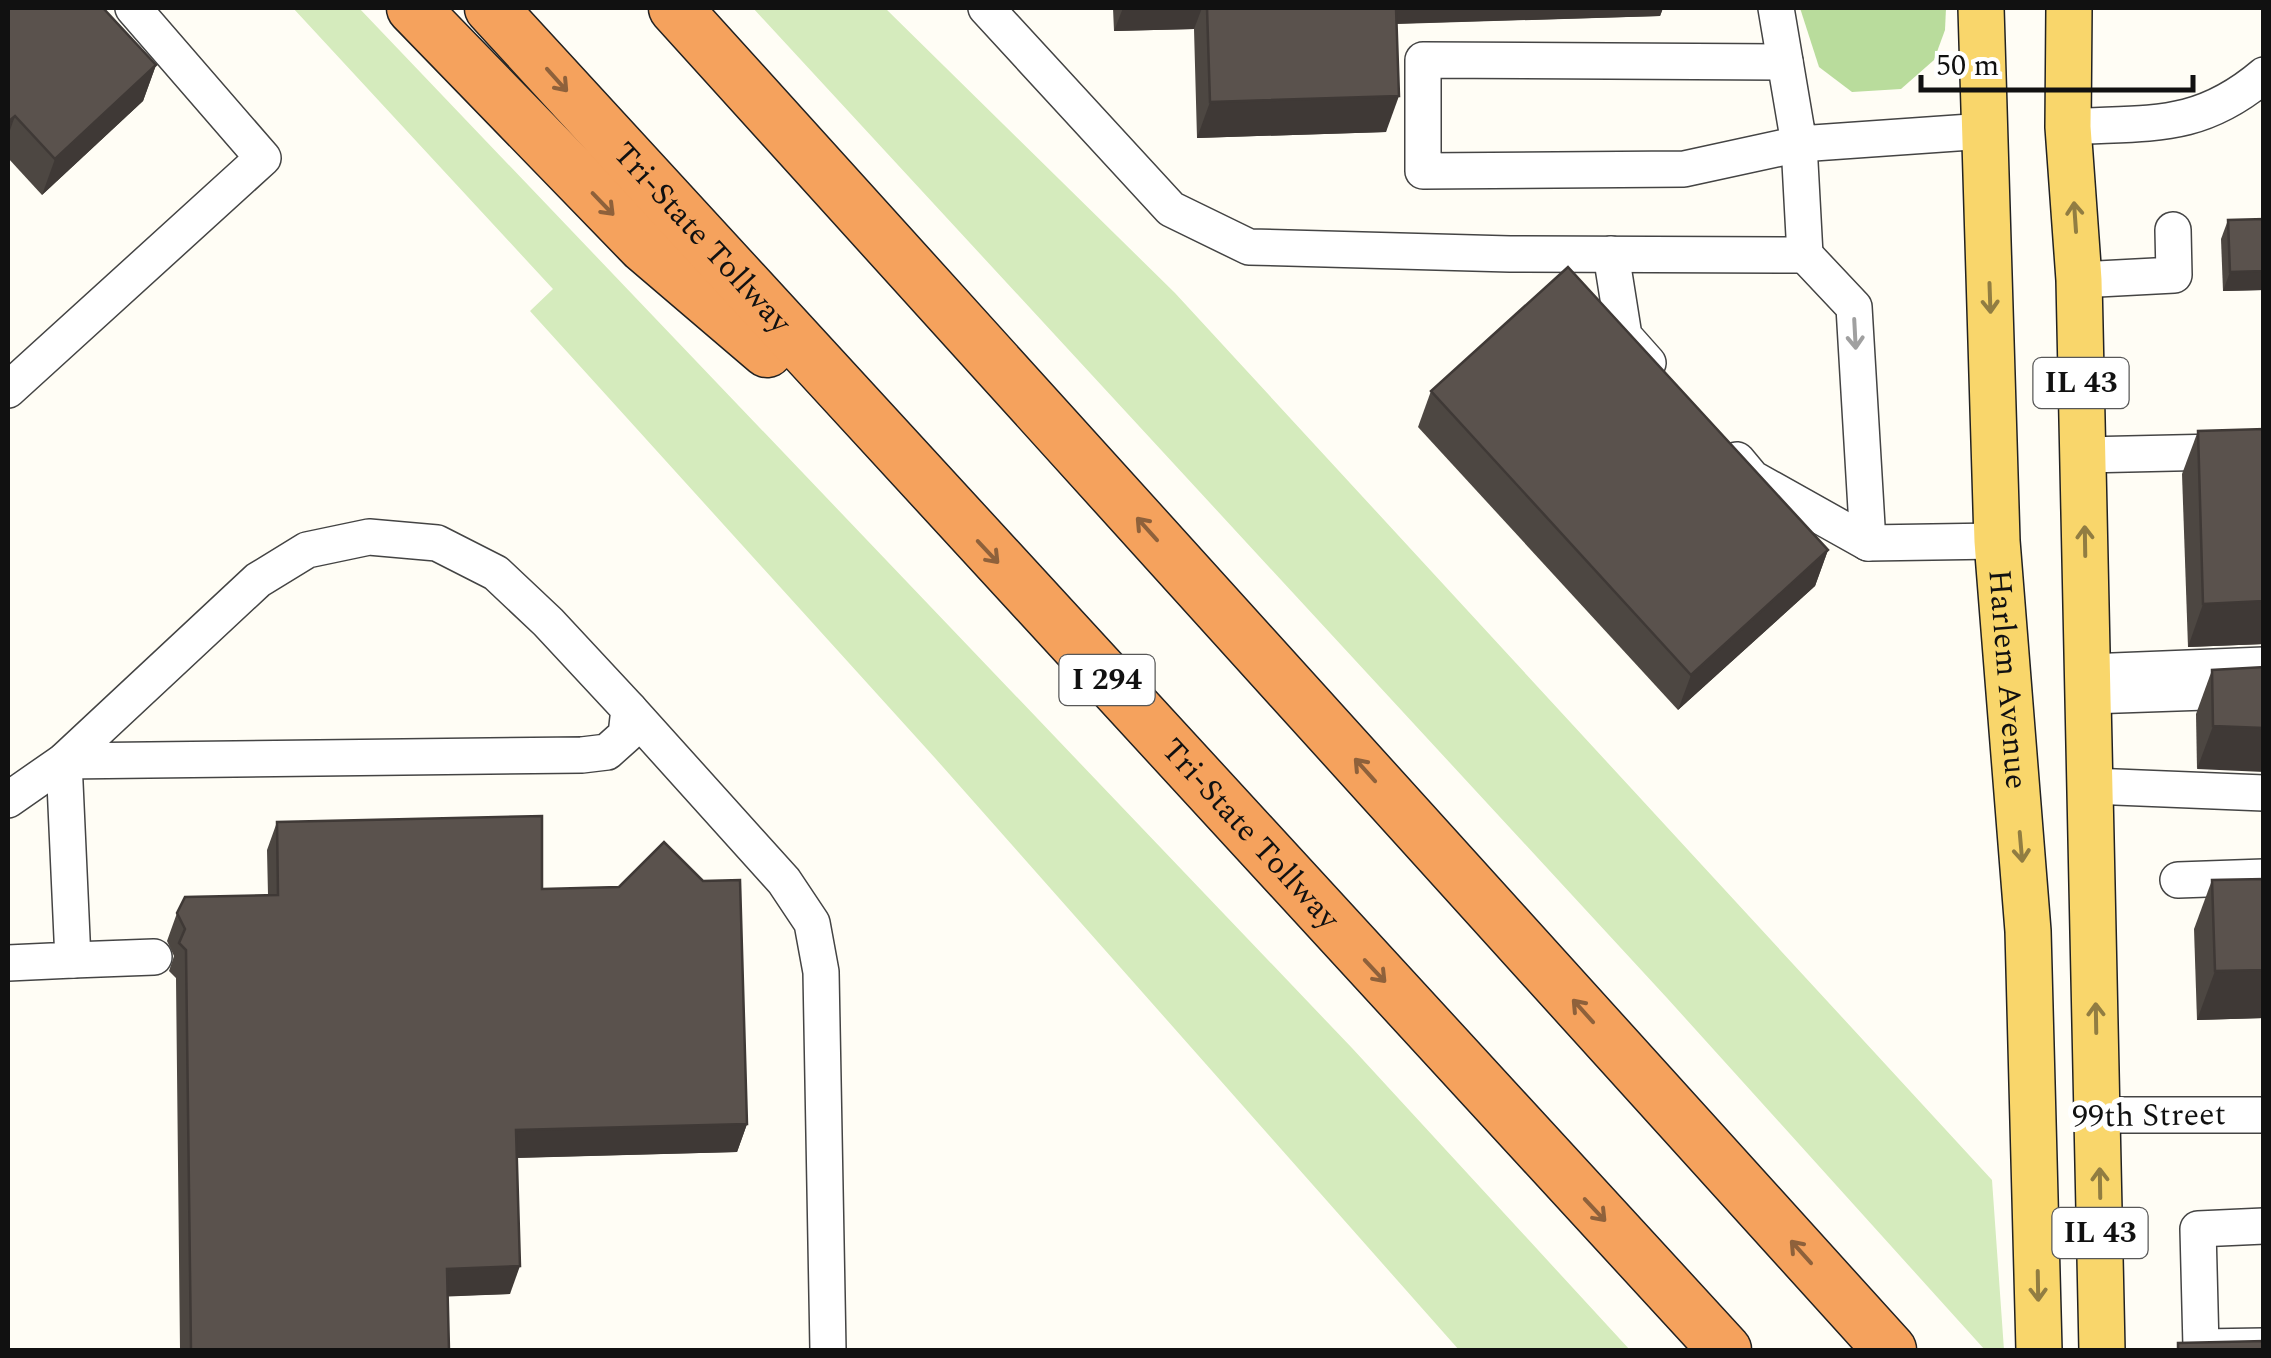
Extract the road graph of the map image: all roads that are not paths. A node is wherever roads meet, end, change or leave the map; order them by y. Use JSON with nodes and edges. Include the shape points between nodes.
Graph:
{"nodes":[{"id":1,"x":132,"y":8,"type":"edge"},
{"id":2,"x":414,"y":8,"type":"edge"},
{"id":3,"x":491,"y":8,"type":"edge"},
{"id":4,"x":675,"y":8,"type":"edge"},
{"id":5,"x":986,"y":8,"type":"edge"},
{"id":6,"x":1776,"y":8,"type":"edge"},
{"id":7,"x":1981,"y":8,"type":"edge"},
{"id":8,"x":2069,"y":8,"type":"edge"},
{"id":9,"x":1785,"y":62,"type":"junction"},
{"id":10,"x":2264,"y":76,"type":"edge"},
{"id":11,"x":2068,"y":127,"type":"junction"},
{"id":12,"x":1985,"y":131,"type":"junction"},
{"id":13,"x":1798,"y":144,"type":"junction"},
{"id":14,"x":2173,"y":230,"type":"dead end"},
{"id":15,"x":1610,"y":254,"type":"junction"},
{"id":16,"x":1806,"y":255,"type":"junction"},
{"id":17,"x":2079,"y":280,"type":"junction"},
{"id":18,"x":8,"y":390,"type":"edge"},
{"id":19,"x":1675,"y":392,"type":"edge"},
{"id":20,"x":1714,"y":435,"type":"edge"},
{"id":21,"x":2264,"y":451,"type":"edge"},
{"id":22,"x":2083,"y":455,"type":"junction"},
{"id":23,"x":936,"y":495,"type":"junction"},
{"id":24,"x":1997,"y":541,"type":"junction"},
{"id":25,"x":1868,"y":543,"type":"junction"},
{"id":26,"x":2264,"y":665,"type":"edge"},
{"id":27,"x":2088,"y":684,"type":"junction"},
{"id":28,"x":2264,"y":690,"type":"edge"},
{"id":29,"x":629,"y":709,"type":"junction"},
{"id":30,"x":64,"y":761,"type":"junction"},
{"id":31,"x":2091,"y":786,"type":"junction"},
{"id":32,"x":2264,"y":793,"type":"edge"},
{"id":33,"x":8,"y":800,"type":"edge"},
{"id":34,"x":2264,"y":877,"type":"edge"},
{"id":35,"x":2178,"y":880,"type":"dead end"},
{"id":36,"x":154,"y":957,"type":"dead end"},
{"id":37,"x":72,"y":960,"type":"junction"},
{"id":38,"x":8,"y":962,"type":"edge"},
{"id":39,"x":2264,"y":1115,"type":"edge"},
{"id":40,"x":2099,"y":1116,"type":"junction"},
{"id":41,"x":2034,"y":1118,"type":"junction"},
{"id":42,"x":2264,"y":1226,"type":"edge"},
{"id":43,"x":1878,"y":1338,"type":"edge"},
{"id":44,"x":2264,"y":1346,"type":"edge"},
{"id":45,"x":828,"y":1350,"type":"edge"},
{"id":46,"x":1725,"y":1350,"type":"edge"},
{"id":47,"x":2039,"y":1350,"type":"edge"},
{"id":48,"x":2102,"y":1350,"type":"edge"}],
"edges":[{"from":1,"to":18,"type":"street","via":[[263,158]]},
{"from":2,"to":23,"type":"highway","one_way":true,"via":[[644,246]]},
{"from":3,"to":23,"type":"highway","name":"Tri-State Tollway","number":"I 294","one_way":true},
{"from":43,"to":4,"type":"highway","one_way":true},
{"from":5,"to":15,"type":"street","via":[[1171,209],[1248,247]]},
{"from":6,"to":9,"type":"street"},
{"from":7,"to":12,"type":"main road","name":"Harlem Avenue","number":"IL 43"},
{"from":8,"to":11,"type":"main road","number":"IL 43"},
{"from":9,"to":13,"type":"street"},
{"from":9,"to":13,"type":"street","via":[[1424,60],[1423,171],[1684,168]]},
{"from":10,"to":11,"type":"street","via":[[2210,112],[2183,120]]},
{"from":17,"to":11,"type":"main road","number":"IL 43","one_way":true},
{"from":12,"to":13,"type":"street"},
{"from":12,"to":24,"type":"main road","name":"Harlem Avenue","number":"IL 43","one_way":true},
{"from":13,"to":16,"type":"street"},
{"from":14,"to":17,"type":"street","via":[[2174,275]]},
{"from":15,"to":16,"type":"street"},
{"from":15,"to":19,"type":"street","via":[[1624,336]]},
{"from":16,"to":25,"type":"street","one_way":true,"via":[[1854,307]]},
{"from":17,"to":22,"type":"main road","number":"IL 43"},
{"from":20,"to":25,"type":"street","via":[[1752,478]]},
{"from":21,"to":22,"type":"street"},
{"from":27,"to":22,"type":"main road","number":"IL 43","one_way":true},
{"from":23,"to":46,"type":"highway","name":"Tri-State Tollway","number":"I 294","one_way":true},
{"from":24,"to":25,"type":"street"},
{"from":24,"to":41,"type":"main road","name":"Harlem Avenue","number":"IL 43","one_way":true,"via":[[2028,931]]},
{"from":26,"to":27,"type":"street"},
{"from":27,"to":28,"type":"street"},
{"from":27,"to":31,"type":"main road","number":"IL 43"},
{"from":29,"to":30,"type":"street","via":[[626,735],[607,752],[582,755]]},
{"from":29,"to":30,"type":"street","via":[[496,574],[437,542],[369,536],[307,550],[258,580]]},
{"from":29,"to":45,"type":"street","via":[[784,881],[812,923],[821,972]]},
{"from":30,"to":33,"type":"street"},
{"from":30,"to":37,"type":"street"},
{"from":31,"to":32,"type":"street"},
{"from":40,"to":31,"type":"main road","number":"IL 43","one_way":true},
{"from":34,"to":35,"type":"street"},
{"from":36,"to":37,"type":"street"},
{"from":37,"to":38,"type":"street"},
{"from":39,"to":40,"type":"street","name":"99th Street"},
{"from":40,"to":41,"type":"main road","name":"99th Street"},
{"from":48,"to":40,"type":"main road","number":"IL 43","one_way":true},
{"from":41,"to":47,"type":"main road","name":"Harlem Avenue","number":"IL 43","one_way":true},
{"from":42,"to":44,"type":"street","via":[[2198,1229],[2201,1347]]}]}
